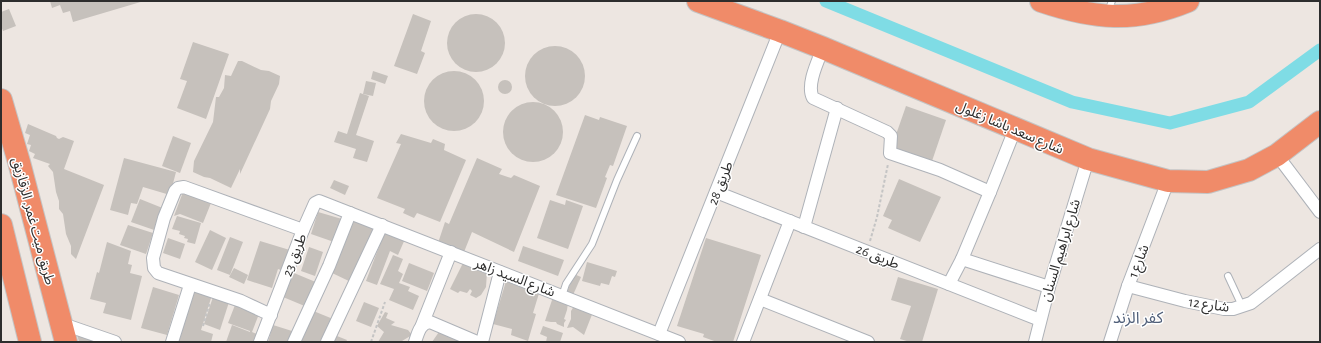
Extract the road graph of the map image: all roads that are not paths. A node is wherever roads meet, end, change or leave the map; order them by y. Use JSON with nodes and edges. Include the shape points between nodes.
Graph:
{"nodes":[{"id":1,"x":698,"y":1,"type":"edge"},
{"id":2,"x":1041,"y":1,"type":"edge"},
{"id":3,"x":1188,"y":1,"type":"edge"},
{"id":4,"x":1109,"y":9,"type":"edge"},
{"id":5,"x":780,"y":31,"type":"junction"},
{"id":6,"x":823,"y":48,"type":"junction"},
{"id":7,"x":1,"y":100,"type":"edge"},
{"id":8,"x":838,"y":108,"type":"junction"},
{"id":9,"x":1320,"y":122,"type":"edge"},
{"id":10,"x":1015,"y":130,"type":"junction"},
{"id":11,"x":637,"y":136,"type":"dead end"},
{"id":12,"x":2,"y":148,"type":"edge"},
{"id":13,"x":1277,"y":155,"type":"junction"},
{"id":14,"x":1088,"y":159,"type":"junction"},
{"id":15,"x":1168,"y":181,"type":"junction"},
{"id":16,"x":716,"y":192,"type":"junction"},
{"id":17,"x":990,"y":192,"type":"junction"},
{"id":18,"x":1320,"y":212,"type":"edge"},
{"id":19,"x":350,"y":213,"type":"junction"},
{"id":20,"x":790,"y":221,"type":"junction"},
{"id":21,"x":1,"y":225,"type":"edge"},
{"id":22,"x":382,"y":225,"type":"junction"},
{"id":23,"x":804,"y":227,"type":"junction"},
{"id":24,"x":303,"y":230,"type":"junction"},
{"id":25,"x":1320,"y":249,"type":"edge"},
{"id":26,"x":451,"y":252,"type":"junction"},
{"id":27,"x":962,"y":259,"type":"junction"},
{"id":28,"x":500,"y":272,"type":"junction"},
{"id":29,"x":1228,"y":276,"type":"dead end"},
{"id":30,"x":949,"y":284,"type":"junction"},
{"id":31,"x":190,"y":285,"type":"junction"},
{"id":32,"x":1128,"y":286,"type":"junction"},
{"id":33,"x":1048,"y":287,"type":"junction"},
{"id":34,"x":1,"y":288,"type":"edge"},
{"id":35,"x":562,"y":296,"type":"junction"},
{"id":36,"x":760,"y":299,"type":"junction"},
{"id":37,"x":1242,"y":306,"type":"junction"},
{"id":38,"x":271,"y":315,"type":"junction"},
{"id":39,"x":1040,"y":320,"type":"junction"},
{"id":40,"x":422,"y":325,"type":"junction"},
{"id":41,"x":63,"y":332,"type":"edge"},
{"id":42,"x":659,"y":334,"type":"junction"},
{"id":43,"x":15,"y":342,"type":"edge"},
{"id":44,"x":30,"y":342,"type":"edge"},
{"id":45,"x":50,"y":342,"type":"edge"},
{"id":46,"x":115,"y":342,"type":"edge"},
{"id":47,"x":172,"y":342,"type":"edge"},
{"id":48,"x":260,"y":342,"type":"edge"},
{"id":49,"x":294,"y":342,"type":"edge"},
{"id":50,"x":327,"y":342,"type":"edge"},
{"id":51,"x":415,"y":342,"type":"edge"},
{"id":52,"x":478,"y":342,"type":"edge"},
{"id":53,"x":482,"y":342,"type":"edge"},
{"id":54,"x":679,"y":342,"type":"edge"},
{"id":55,"x":744,"y":342,"type":"edge"},
{"id":56,"x":868,"y":342,"type":"edge"},
{"id":57,"x":1035,"y":342,"type":"edge"},
{"id":58,"x":1110,"y":342,"type":"edge"}],
"edges":[{"from":1,"to":5,"type":"highway","name":"شارع سعد باشا زغلول"},
{"from":2,"to":4,"type":"highway","via":[[1084,14]]},
{"from":3,"to":4,"type":"highway","via":[[1151,13],[1129,16]]},
{"from":5,"to":6,"type":"highway","name":"شارع سعد باشا زغلول"},
{"from":5,"to":16,"type":"street","name":"طريق 28"},
{"from":6,"to":8,"type":"street","via":[[810,93],[815,100]]},
{"from":6,"to":10,"type":"highway","name":"شارع سعد باشا زغلول"},
{"from":7,"to":41,"type":"highway","name":"طريق ميت غمر, الزقازيق"},
{"from":8,"to":17,"type":"street","via":[[887,132],[891,136],[890,153],[940,170]]},
{"from":8,"to":23,"type":"street"},
{"from":9,"to":13,"type":"highway","name":"شارع سعد باشا زغلول"},
{"from":10,"to":14,"type":"highway","name":"شارع سعد باشا زغلول"},
{"from":10,"to":17,"type":"street"},
{"from":11,"to":35,"type":"lane","via":[[592,244],[566,284]]},
{"from":12,"to":45,"type":"highway","name":"طريق ميت غمر, الزقازيق"},
{"from":13,"to":15,"type":"highway","name":"شارع سعد باشا زغلول","via":[[1249,170],[1208,182]]},
{"from":13,"to":18,"type":"street"},
{"from":14,"to":15,"type":"highway","name":"شارع سعد باشا زغلول"},
{"from":14,"to":33,"type":"street","name":"شارع ابراهيم السنان"},
{"from":15,"to":32,"type":"street","name":"شارع 1"},
{"from":16,"to":20,"type":"street","name":"طريق 26"},
{"from":16,"to":42,"type":"street","name":"طريق 28"},
{"from":17,"to":27,"type":"street"},
{"from":19,"to":22,"type":"street","name":"شارع السيد زاهر"},
{"from":19,"to":24,"type":"street","name":"طريق 23","via":[[319,201]]},
{"from":19,"to":49,"type":"street"},
{"from":20,"to":23,"type":"street","name":"طريق 26"},
{"from":20,"to":36,"type":"street"},
{"from":21,"to":44,"type":"highway"},
{"from":22,"to":26,"type":"street","name":"شارع السيد زاهر"},
{"from":22,"to":50,"type":"street"},
{"from":23,"to":30,"type":"street","name":"طريق 26"},
{"from":24,"to":31,"type":"street","via":[[184,187],[178,188],[164,218],[153,258],[154,268],[158,273]]},
{"from":24,"to":38,"type":"street","name":"طريق 23"},
{"from":25,"to":37,"type":"street","name":"شارع 12","via":[[1250,303]]},
{"from":26,"to":28,"type":"street","name":"شارع السيد زاهر"},
{"from":26,"to":40,"type":"street"},
{"from":27,"to":30,"type":"street"},
{"from":27,"to":33,"type":"street"},
{"from":28,"to":35,"type":"street","name":"شارع السيد زاهر"},
{"from":28,"to":53,"type":"street"},
{"from":29,"to":37,"type":"lane"},
{"from":30,"to":39,"type":"street","name":"طريق 26"},
{"from":31,"to":38,"type":"street","via":[[241,301]]},
{"from":31,"to":47,"type":"street"},
{"from":32,"to":37,"type":"street","name":"شارع 12","via":[[1224,309]]},
{"from":32,"to":58,"type":"street","name":"شارع 1"},
{"from":33,"to":39,"type":"street","name":"شارع ابراهيم السنان"},
{"from":34,"to":43,"type":"highway"},
{"from":35,"to":42,"type":"street","name":"شارع السيد زاهر"},
{"from":36,"to":55,"type":"street"},
{"from":36,"to":56,"type":"street"},
{"from":38,"to":48,"type":"street","name":"طريق 23"},
{"from":39,"to":57,"type":"street","name":"شارع ابراهيم السنان"},
{"from":40,"to":51,"type":"street"},
{"from":40,"to":52,"type":"street","via":[[430,322]]},
{"from":41,"to":46,"type":"street"},
{"from":42,"to":54,"type":"street","name":"شارع السيد زاهر"}]}
